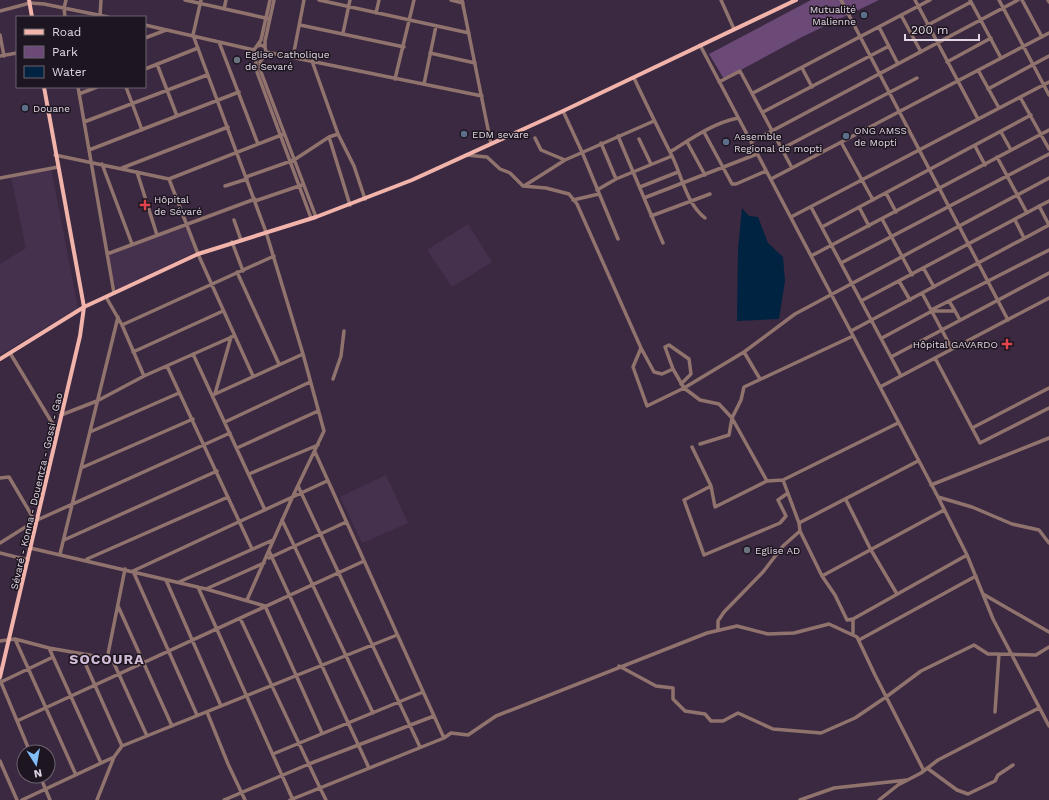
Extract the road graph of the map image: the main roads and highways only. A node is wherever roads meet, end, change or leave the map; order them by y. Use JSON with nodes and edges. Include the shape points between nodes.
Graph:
{"nodes":[{"id":1,"x":796,"y":0,"type":"edge"},
{"id":2,"x":30,"y":2,"type":"edge"},
{"id":3,"x":32,"y":16,"type":"edge"},
{"id":4,"x":44,"y":88,"type":"edge"},
{"id":5,"x":84,"y":307,"type":"junction"},
{"id":6,"x":0,"y":359,"type":"edge"},
{"id":7,"x":0,"y":677,"type":"edge"}],
"edges":[{"from":1,"to":5,"type":"main road","via":[[563,111],[365,199],[314,218],[198,254]]},
{"from":2,"to":3,"type":"main road"},
{"from":4,"to":5,"type":"main road","name":"Sévaré - Konna - Douentza - Gossi - Gao"},
{"from":5,"to":6,"type":"main road"},
{"from":5,"to":7,"type":"main road","name":"Sévaré - Konna - Douentza - Gossi - Gao","via":[[80,336]]}]}
